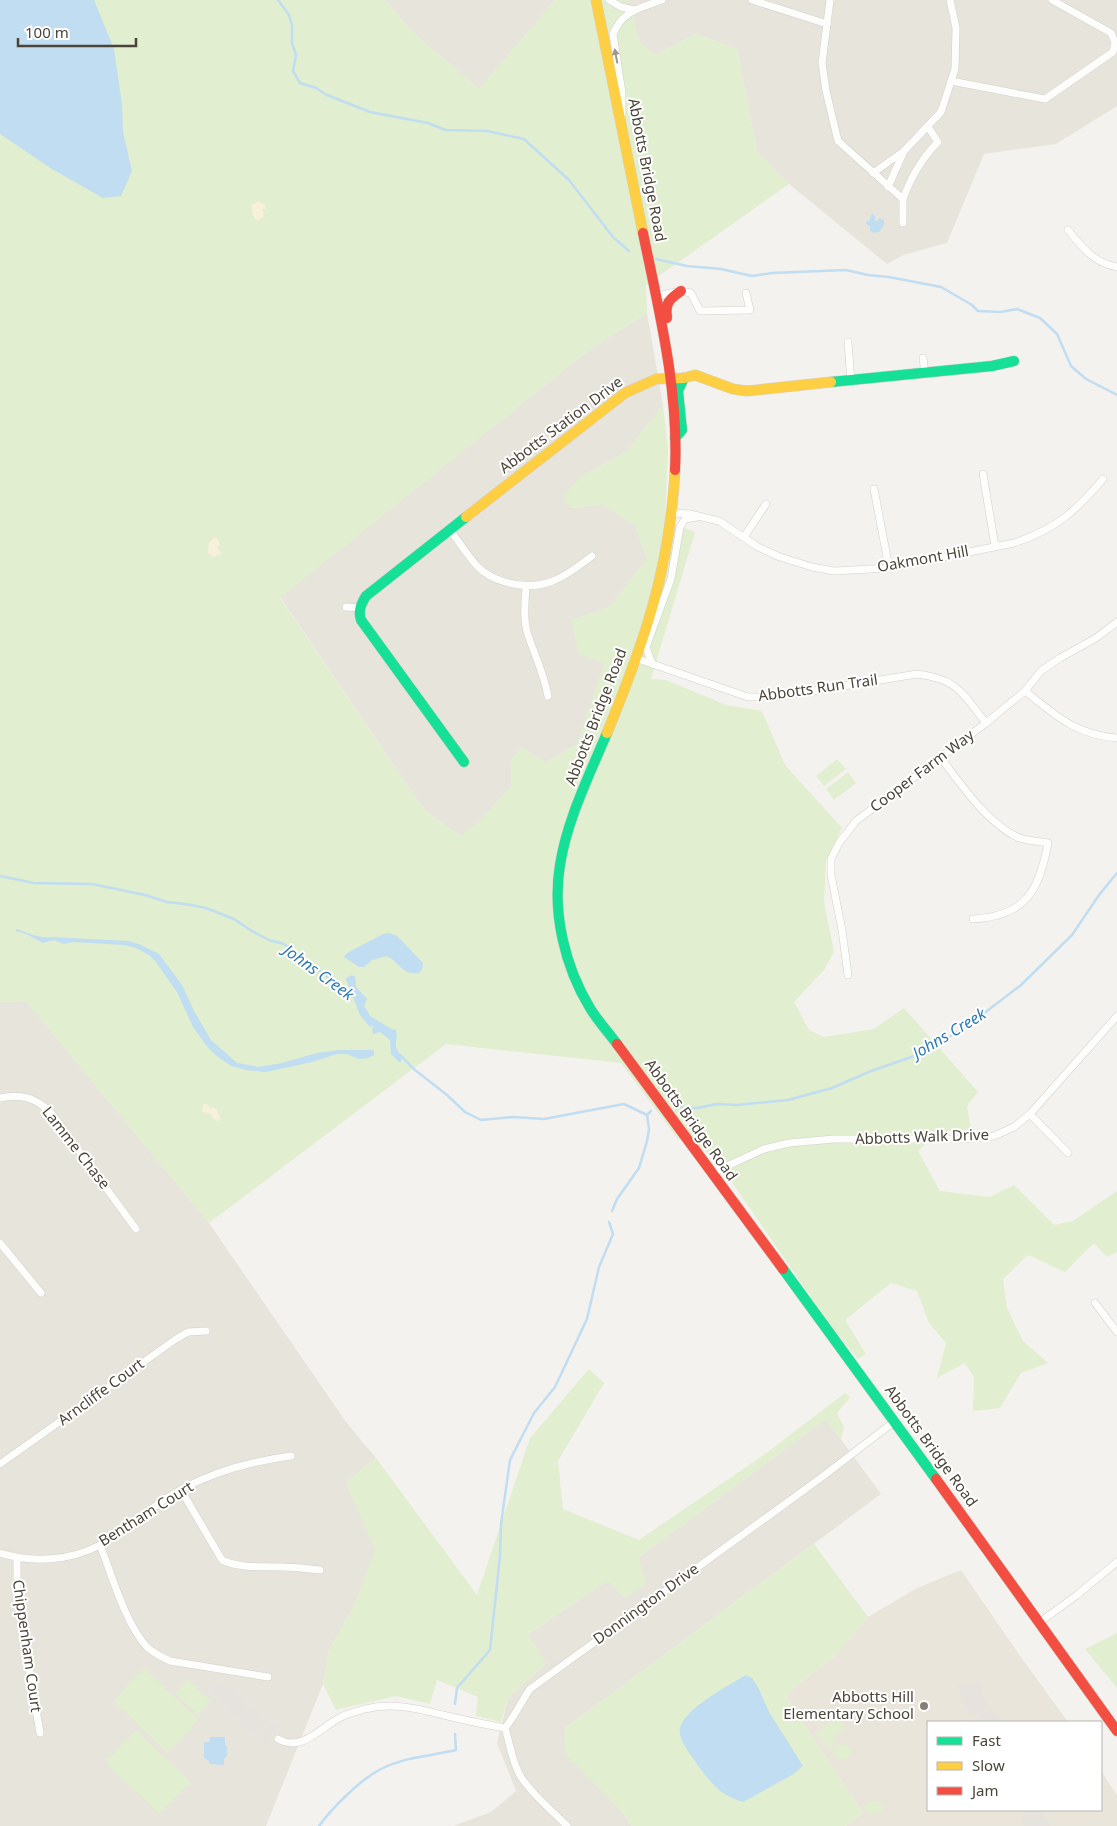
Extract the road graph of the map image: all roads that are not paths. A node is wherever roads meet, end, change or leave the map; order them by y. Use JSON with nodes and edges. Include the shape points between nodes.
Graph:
{"nodes":[{"id":1,"x":596,"y":0,"type":"edge"},
{"id":2,"x":610,"y":0,"type":"edge"},
{"id":3,"x":662,"y":0,"type":"edge"},
{"id":4,"x":752,"y":0,"type":"edge"},
{"id":5,"x":830,"y":0,"type":"edge"},
{"id":6,"x":950,"y":0,"type":"edge"},
{"id":7,"x":1052,"y":0,"type":"edge"},
{"id":8,"x":634,"y":10,"type":"junction"},
{"id":9,"x":826,"y":24,"type":"junction"},
{"id":10,"x":951,"y":81,"type":"junction"},
{"id":11,"x":622,"y":121,"type":"junction"},
{"id":12,"x":928,"y":126,"type":"junction"},
{"id":13,"x":904,"y":151,"type":"junction"},
{"id":14,"x":873,"y":172,"type":"junction"},
{"id":15,"x":888,"y":187,"type":"junction"},
{"id":16,"x":903,"y":199,"type":"junction"},
{"id":17,"x":903,"y":224,"type":"dead end"},
{"id":18,"x":1068,"y":230,"type":"dead end"},
{"id":19,"x":1117,"y":267,"type":"edge"},
{"id":20,"x":654,"y":284,"type":"junction"},
{"id":21,"x":681,"y":291,"type":"junction"},
{"id":22,"x":746,"y":293,"type":"dead end"},
{"id":23,"x":656,"y":296,"type":"junction"},
{"id":24,"x":848,"y":342,"type":"dead end"},
{"id":25,"x":666,"y":346,"type":"junction"},
{"id":26,"x":923,"y":358,"type":"dead end"},
{"id":27,"x":1014,"y":361,"type":"dead end"},
{"id":28,"x":925,"y":373,"type":"junction"},
{"id":29,"x":671,"y":377,"type":"junction"},
{"id":30,"x":684,"y":378,"type":"junction"},
{"id":31,"x":851,"y":381,"type":"junction"},
{"id":32,"x":675,"y":438,"type":"junction"},
{"id":33,"x":983,"y":474,"type":"dead end"},
{"id":34,"x":1103,"y":479,"type":"dead end"},
{"id":35,"x":874,"y":489,"type":"dead end"},
{"id":36,"x":766,"y":504,"type":"dead end"},
{"id":37,"x":673,"y":513,"type":"junction"},
{"id":38,"x":702,"y":516,"type":"junction"},
{"id":39,"x":450,"y":530,"type":"junction"},
{"id":40,"x":744,"y":537,"type":"junction"},
{"id":41,"x":995,"y":546,"type":"junction"},
{"id":42,"x":592,"y":556,"type":"dead end"},
{"id":43,"x":889,"y":568,"type":"junction"},
{"id":44,"x":526,"y":587,"type":"junction"},
{"id":45,"x":346,"y":607,"type":"dead end"},
{"id":46,"x":359,"y":608,"type":"junction"},
{"id":47,"x":1117,"y":622,"type":"edge"},
{"id":48,"x":635,"y":658,"type":"junction"},
{"id":49,"x":652,"y":664,"type":"junction"},
{"id":50,"x":1025,"y":691,"type":"junction"},
{"id":51,"x":548,"y":696,"type":"dead end"},
{"id":52,"x":986,"y":723,"type":"junction"},
{"id":53,"x":1117,"y":738,"type":"edge"},
{"id":54,"x":940,"y":757,"type":"junction"},
{"id":55,"x":464,"y":762,"type":"dead end"},
{"id":56,"x":973,"y":919,"type":"dead end"},
{"id":57,"x":848,"y":975,"type":"dead end"},
{"id":58,"x":1117,"y":1016,"type":"edge"},
{"id":59,"x":0,"y":1098,"type":"edge"},
{"id":60,"x":1030,"y":1114,"type":"junction"},
{"id":61,"x":1068,"y":1153,"type":"dead end"},
{"id":62,"x":712,"y":1173,"type":"junction"},
{"id":63,"x":136,"y":1228,"type":"dead end"},
{"id":64,"x":0,"y":1243,"type":"edge"},
{"id":65,"x":41,"y":1293,"type":"dead end"},
{"id":66,"x":1095,"y":1303,"type":"dead end"},
{"id":67,"x":206,"y":1331,"type":"dead end"},
{"id":68,"x":1117,"y":1332,"type":"edge"},
{"id":69,"x":895,"y":1421,"type":"junction"},
{"id":70,"x":292,"y":1456,"type":"dead end"},
{"id":71,"x":0,"y":1464,"type":"edge"},
{"id":72,"x":181,"y":1490,"type":"junction"},
{"id":73,"x":100,"y":1545,"type":"junction"},
{"id":74,"x":0,"y":1553,"type":"edge"},
{"id":75,"x":17,"y":1558,"type":"junction"},
{"id":76,"x":1117,"y":1562,"type":"edge"},
{"id":77,"x":320,"y":1570,"type":"dead end"},
{"id":78,"x":1040,"y":1622,"type":"junction"},
{"id":79,"x":268,"y":1677,"type":"dead end"},
{"id":80,"x":505,"y":1728,"type":"junction"},
{"id":81,"x":1117,"y":1731,"type":"edge"},
{"id":82,"x":40,"y":1733,"type":"dead end"},
{"id":83,"x":278,"y":1739,"type":"dead end"},
{"id":84,"x":567,"y":1826,"type":"edge"}],
"edges":[{"from":1,"to":11,"type":"main road","name":"Abbotts Bridge Road"},
{"from":2,"to":8,"type":"street"},
{"from":3,"to":8,"type":"street"},
{"from":4,"to":9,"type":"street"},
{"from":5,"to":9,"type":"street"},
{"from":6,"to":10,"type":"street","via":[[956,28],[955,69]]},
{"from":7,"to":10,"type":"street","via":[[1111,33],[1115,42],[1113,52],[1044,99]]},
{"from":11,"to":8,"type":"street","one_way":true,"via":[[622,93],[613,34]]},
{"from":9,"to":14,"type":"street","via":[[822,63],[838,141]]},
{"from":10,"to":12,"type":"street","via":[[941,112]]},
{"from":11,"to":20,"type":"main road","name":"Abbotts Bridge Road"},
{"from":12,"to":13,"type":"street"},
{"from":12,"to":16,"type":"street","via":[[938,142],[926,154]]},
{"from":13,"to":14,"type":"street"},
{"from":13,"to":15,"type":"street"},
{"from":14,"to":15,"type":"street"},
{"from":15,"to":16,"type":"street"},
{"from":16,"to":17,"type":"street"},
{"from":18,"to":19,"type":"street","via":[[1092,257]]},
{"from":20,"to":21,"type":"street","via":[[667,292]]},
{"from":20,"to":23,"type":"main road","name":"Abbotts Bridge Road"},
{"from":21,"to":22,"type":"street","via":[[691,293],[700,311],[750,310]]},
{"from":21,"to":23,"type":"street"},
{"from":21,"to":25,"type":"main road","name":"Abbotts Bridge Road","via":[[666,303],[671,340]]},
{"from":23,"to":25,"type":"main road","name":"Abbotts Bridge Road"},
{"from":24,"to":31,"type":"street"},
{"from":25,"to":29,"type":"main road","name":"Abbotts Bridge Road"},
{"from":26,"to":28,"type":"street"},
{"from":27,"to":28,"type":"main road","name":"Abbotts Station Drive"},
{"from":28,"to":31,"type":"main road","name":"Abbotts Station Drive"},
{"from":29,"to":30,"type":"main road","name":"Abbotts Station Drive"},
{"from":29,"to":32,"type":"main road","name":"Abbotts Bridge Road"},
{"from":29,"to":39,"type":"main road","name":"Abbotts Station Drive","via":[[656,378],[625,393]]},
{"from":30,"to":31,"type":"main road","name":"Abbotts Station Drive","via":[[695,375],[733,390],[747,391]]},
{"from":30,"to":32,"type":"main road","name":"Abbotts Bridge Road","via":[[678,391],[682,430]]},
{"from":32,"to":37,"type":"main road","name":"Abbotts Bridge Road"},
{"from":33,"to":41,"type":"street"},
{"from":34,"to":41,"type":"street","name":"Oakmont Hill","via":[[1058,524],[1030,538]]},
{"from":35,"to":43,"type":"street"},
{"from":36,"to":40,"type":"street"},
{"from":37,"to":38,"type":"street","name":"Oakmont Hill"},
{"from":37,"to":48,"type":"main road","name":"Abbotts Bridge Road","via":[[659,588]]},
{"from":38,"to":40,"type":"street","name":"Oakmont Hill","via":[[719,520]]},
{"from":38,"to":49,"type":"street","name":"Abbotts Bridge Road","via":[[685,519],[680,527],[671,578],[646,647]]},
{"from":39,"to":44,"type":"street","via":[[488,574]]},
{"from":39,"to":46,"type":"main road","name":"Abbotts Station Drive","via":[[366,596]]},
{"from":40,"to":43,"type":"street","name":"Oakmont Hill","via":[[780,557],[812,567],[834,571]]},
{"from":41,"to":43,"type":"street","name":"Oakmont Hill"},
{"from":42,"to":44,"type":"street","via":[[550,583]]},
{"from":44,"to":51,"type":"street","via":[[528,634]]},
{"from":45,"to":46,"type":"street"},
{"from":46,"to":55,"type":"main road","via":[[361,620],[376,643]]},
{"from":47,"to":50,"type":"street","name":"Cooper Farm Way","via":[[1041,671]]},
{"from":48,"to":49,"type":"street","name":"Abbotts Run Trail"},
{"from":48,"to":62,"type":"main road","name":"Abbotts Bridge Road","via":[[562,850],[558,892],[560,931],[576,982],[590,1008]]},
{"from":49,"to":52,"type":"street","name":"Abbotts Run Trail","via":[[748,697],[776,697],[917,674],[936,676],[960,690]]},
{"from":50,"to":52,"type":"street","name":"Cooper Farm Way"},
{"from":50,"to":53,"type":"street","via":[[1063,722]]},
{"from":52,"to":54,"type":"street","name":"Cooper Farm Way"},
{"from":54,"to":56,"type":"street","via":[[992,820],[1018,838],[1048,843],[1034,889],[1024,902],[1003,914]]},
{"from":54,"to":57,"type":"street","name":"Cooper Farm Way","via":[[856,821],[838,843],[831,859]]},
{"from":58,"to":60,"type":"street","name":"Abbotts Walk Drive"},
{"from":59,"to":63,"type":"street","name":"Lamme Chase","via":[[23,1096],[44,1105]]},
{"from":60,"to":61,"type":"street"},
{"from":60,"to":62,"type":"street","name":"Abbotts Walk Drive","via":[[1014,1127],[994,1136],[789,1143],[764,1149]]},
{"from":62,"to":69,"type":"main road","name":"Abbotts Bridge Road"},
{"from":64,"to":65,"type":"street"},
{"from":66,"to":68,"type":"street"},
{"from":67,"to":71,"type":"street","name":"Arncliffe Court","via":[[188,1332],[176,1339]]},
{"from":69,"to":78,"type":"main road","name":"Abbotts Bridge Road"},
{"from":69,"to":80,"type":"street","name":"Donnington Drive","via":[[530,1689]]},
{"from":70,"to":72,"type":"street","name":"Bentham Court","via":[[224,1471]]},
{"from":72,"to":73,"type":"street","name":"Bentham Court"},
{"from":72,"to":77,"type":"street","via":[[222,1560],[245,1566]]},
{"from":73,"to":75,"type":"street","name":"Bentham Court","via":[[42,1560]]},
{"from":73,"to":79,"type":"street","via":[[131,1622],[148,1648],[158,1656],[170,1661]]},
{"from":74,"to":75,"type":"street","name":"Bentham Court"},
{"from":75,"to":82,"type":"street","name":"Chippenham Court","via":[[17,1596]]},
{"from":76,"to":78,"type":"street"},
{"from":78,"to":81,"type":"main road","name":"Abbotts Bridge Road"},
{"from":80,"to":83,"type":"street","via":[[418,1708],[392,1706],[342,1716],[302,1742],[287,1744]]},
{"from":80,"to":84,"type":"street","via":[[522,1778]]}]}
